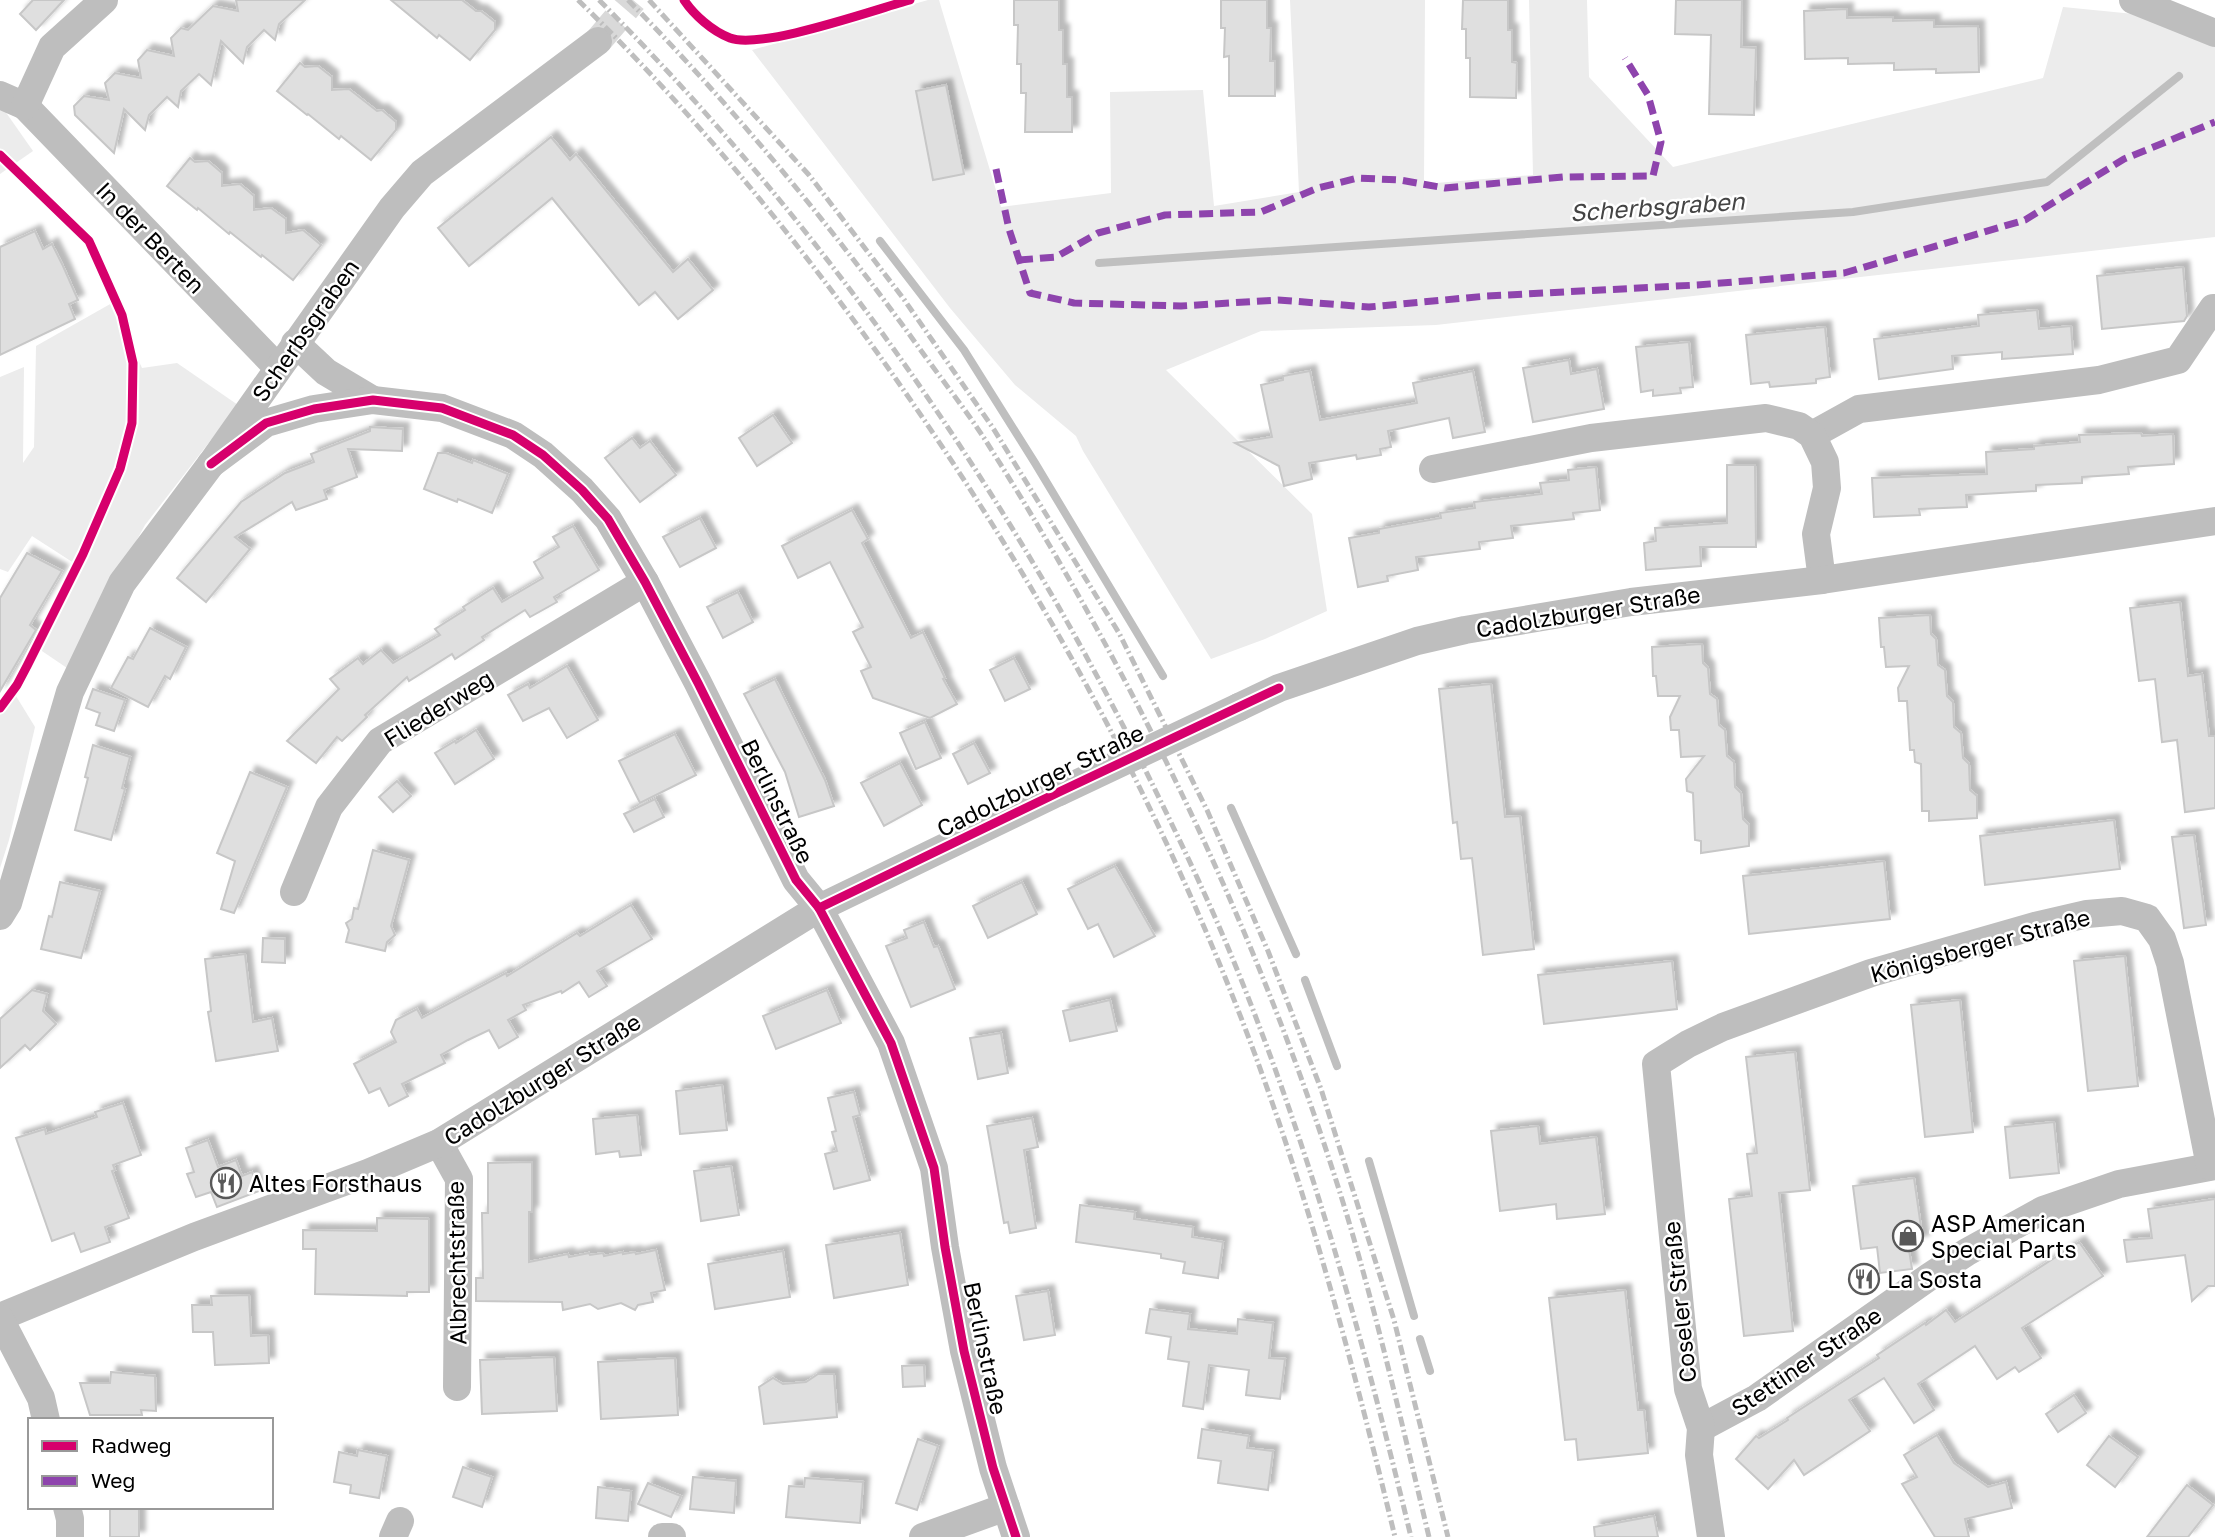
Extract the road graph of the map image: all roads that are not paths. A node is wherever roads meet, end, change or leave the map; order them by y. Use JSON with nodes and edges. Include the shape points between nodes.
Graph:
{"nodes":[{"id":1,"x":104,"y":0,"type":"edge"},
{"id":2,"x":2133,"y":0,"type":"edge"},
{"id":3,"x":2215,"y":33,"type":"edge"},
{"id":4,"x":598,"y":41,"type":"tunnel mouth"},
{"id":5,"x":13,"y":101,"type":"edge"},
{"id":6,"x":2213,"y":308,"type":"dead end"},
{"id":7,"x":295,"y":343,"type":"junction"},
{"id":8,"x":278,"y":368,"type":"junction"},
{"id":9,"x":373,"y":400,"type":"junction"},
{"id":10,"x":1812,"y":435,"type":"junction"},
{"id":11,"x":211,"y":464,"type":"junction"},
{"id":12,"x":1433,"y":469,"type":"dead end"},
{"id":13,"x":2215,"y":522,"type":"edge"},
{"id":14,"x":1822,"y":580,"type":"junction"},
{"id":15,"x":645,"y":582,"type":"junction"},
{"id":16,"x":294,"y":892,"type":"dead end"},
{"id":17,"x":819,"y":908,"type":"junction"},
{"id":18,"x":0,"y":916,"type":"edge"},
{"id":19,"x":1656,"y":1065,"type":"joint"},
{"id":20,"x":439,"y":1143,"type":"junction"},
{"id":21,"x":2213,"y":1166,"type":"edge"},
{"id":22,"x":0,"y":1318,"type":"edge"},
{"id":23,"x":457,"y":1387,"type":"dead end"},
{"id":24,"x":46,"y":1418,"type":"edge"},
{"id":25,"x":1702,"y":1428,"type":"junction"},
{"id":26,"x":1006,"y":1507,"type":"junction"},
{"id":27,"x":68,"y":1509,"type":"edge"},
{"id":28,"x":70,"y":1537,"type":"edge"},
{"id":29,"x":662,"y":1537,"type":"edge"},
{"id":30,"x":672,"y":1537,"type":"edge"},
{"id":31,"x":923,"y":1537,"type":"edge"},
{"id":32,"x":1016,"y":1537,"type":"edge"},
{"id":33,"x":1711,"y":1537,"type":"edge"}],
"edges":[{"from":1,"to":5,"type":"street","name":"In der Berten","via":[[52,47]]},
{"from":2,"to":3,"type":"street"},
{"from":4,"to":7,"type":"street","name":"Scherbsgraben","via":[[422,173]]},
{"from":5,"to":8,"type":"street","name":"In der Berten"},
{"from":6,"to":10,"type":"street","via":[[2178,360],[2099,380],[1859,409]]},
{"from":7,"to":8,"type":"street","name":"Scherbsgraben"},
{"from":7,"to":9,"type":"street","name":"Berlinstraße","via":[[326,372]]},
{"from":8,"to":11,"type":"street","name":"Scherbsgraben"},
{"from":9,"to":11,"type":"street","name":"Berlinstraße","via":[[314,409],[266,423]]},
{"from":9,"to":15,"type":"street","name":"Berlinstraße","via":[[442,408],[513,435],[533,448],[608,519]]},
{"from":10,"to":12,"type":"street","via":[[1799,426],[1766,418],[1591,438]]},
{"from":10,"to":14,"type":"street","via":[[1825,462],[1827,488],[1816,534]]},
{"from":11,"to":18,"type":"street","name":"Scherbsgraben","via":[[122,583],[70,692],[8,903]]},
{"from":13,"to":14,"type":"street","name":"Cadolzburger Straße"},
{"from":14,"to":17,"type":"street","name":"Cadolzburger Straße","bridge":true,"via":[[1631,602],[1417,641],[1279,688]]},
{"from":15,"to":16,"type":"street","name":"Fliederweg","via":[[380,741],[329,807]]},
{"from":15,"to":17,"type":"street","name":"Berlinstraße","via":[[796,880]]},
{"from":17,"to":20,"type":"street","name":"Cadolzburger Straße"},
{"from":17,"to":26,"type":"street","name":"Berlinstraße","via":[[891,1043],[934,1168],[964,1351]]},
{"from":19,"to":21,"type":"street","name":"Königsberger Straße","via":[[1723,1027],[1871,973],[2035,926],[2122,911],[2147,918],[2162,939]]},
{"from":19,"to":25,"type":"street","name":"Coseler Straße","via":[[1688,1389]]},
{"from":20,"to":22,"type":"street","name":"Cadolzburger Straße"},
{"from":20,"to":23,"type":"street","name":"Albrechtstraße","via":[[459,1179]]},
{"from":21,"to":25,"type":"street","name":"Stettiner Straße","via":[[2119,1184],[2043,1210],[1967,1252],[1757,1398]]},
{"from":22,"to":24,"type":"street","via":[[41,1398]]},
{"from":25,"to":33,"type":"street","name":"Coseler Straße","via":[[1699,1455]]},
{"from":26,"to":31,"type":"street"},
{"from":26,"to":32,"type":"street","name":"Berlinstraße"},
{"from":27,"to":28,"type":"street"},
{"from":29,"to":30,"type":"street"}]}
